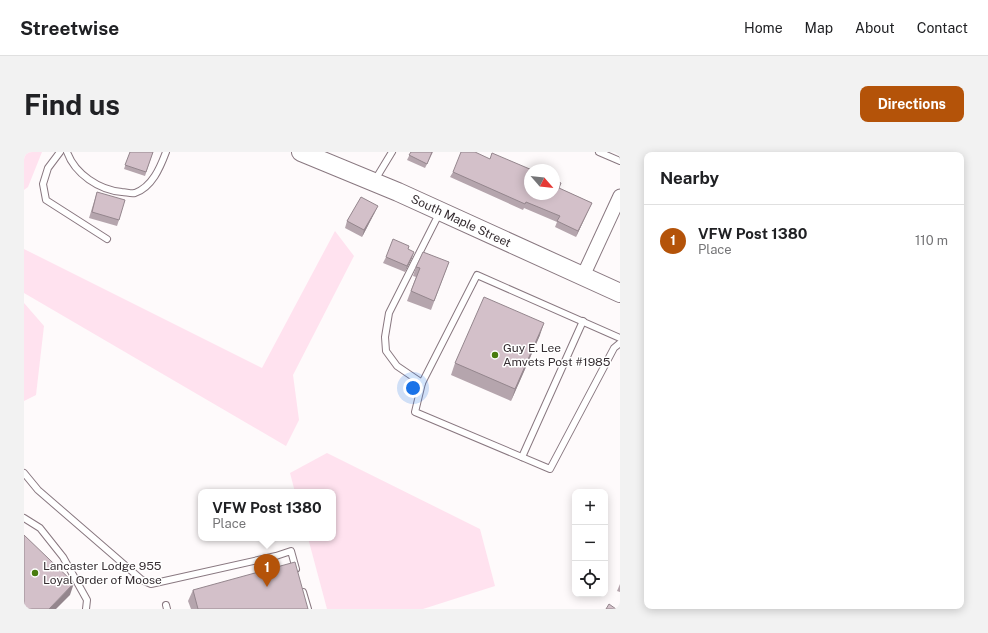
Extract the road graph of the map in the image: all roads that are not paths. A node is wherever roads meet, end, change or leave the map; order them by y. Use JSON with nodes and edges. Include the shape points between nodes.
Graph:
{"nodes":[{"id":1,"x":60,"y":152,"type":"edge"},
{"id":2,"x":67,"y":152,"type":"edge"},
{"id":3,"x":166,"y":152,"type":"edge"},
{"id":4,"x":301,"y":152,"type":"edge"},
{"id":5,"x":392,"y":152,"type":"edge"},
{"id":6,"x":598,"y":152,"type":"edge"},
{"id":7,"x":620,"y":161,"type":"edge"},
{"id":8,"x":375,"y":182,"type":"junction"},
{"id":9,"x":620,"y":196,"type":"edge"},
{"id":10,"x":441,"y":211,"type":"junction"},
{"id":11,"x":107,"y":239,"type":"dead end"},
{"id":12,"x":583,"y":276,"type":"junction"},
{"id":13,"x":620,"y":293,"type":"edge"},
{"id":14,"x":583,"y":321,"type":"junction"},
{"id":15,"x":620,"y":338,"type":"edge"},
{"id":16,"x":620,"y":343,"type":"edge"},
{"id":17,"x":422,"y":383,"type":"junction"},
{"id":18,"x":522,"y":457,"type":"junction"},
{"id":19,"x":24,"y":473,"type":"edge"},
{"id":20,"x":24,"y":518,"type":"edge"},
{"id":21,"x":298,"y":573,"type":"edge"},
{"id":22,"x":302,"y":587,"type":"edge"},
{"id":23,"x":86,"y":609,"type":"edge"},
{"id":24,"x":308,"y":609,"type":"edge"}],
"edges":[{"from":1,"to":11,"type":"lane","via":[[48,168],[42,184],[46,200]]},
{"from":2,"to":3,"type":"lane","via":[[70,160],[91,182],[115,191],[134,193],[150,183],[160,168]]},
{"from":4,"to":8,"type":"street","name":"South Maple Street"},
{"from":5,"to":8,"type":"lane"},
{"from":6,"to":7,"type":"lane"},
{"from":8,"to":10,"type":"street","name":"South Maple Street"},
{"from":9,"to":12,"type":"street"},
{"from":10,"to":12,"type":"street","name":"South Maple Street"},
{"from":10,"to":17,"type":"lane","via":[[389,313],[385,336],[386,351],[397,366]]},
{"from":12,"to":13,"type":"street","name":"South Maple Street"},
{"from":14,"to":15,"type":"lane"},
{"from":14,"to":17,"type":"lane","via":[[477,274]]},
{"from":14,"to":18,"type":"lane"},
{"from":16,"to":18,"type":"lane","via":[[614,348],[550,469]]},
{"from":17,"to":18,"type":"lane","via":[[415,412]]},
{"from":19,"to":21,"type":"lane","via":[[38,490],[142,580],[151,584],[291,551]]},
{"from":20,"to":23,"type":"lane","via":[[40,528],[63,557],[87,600]]},
{"from":22,"to":24,"type":"lane"}]}
